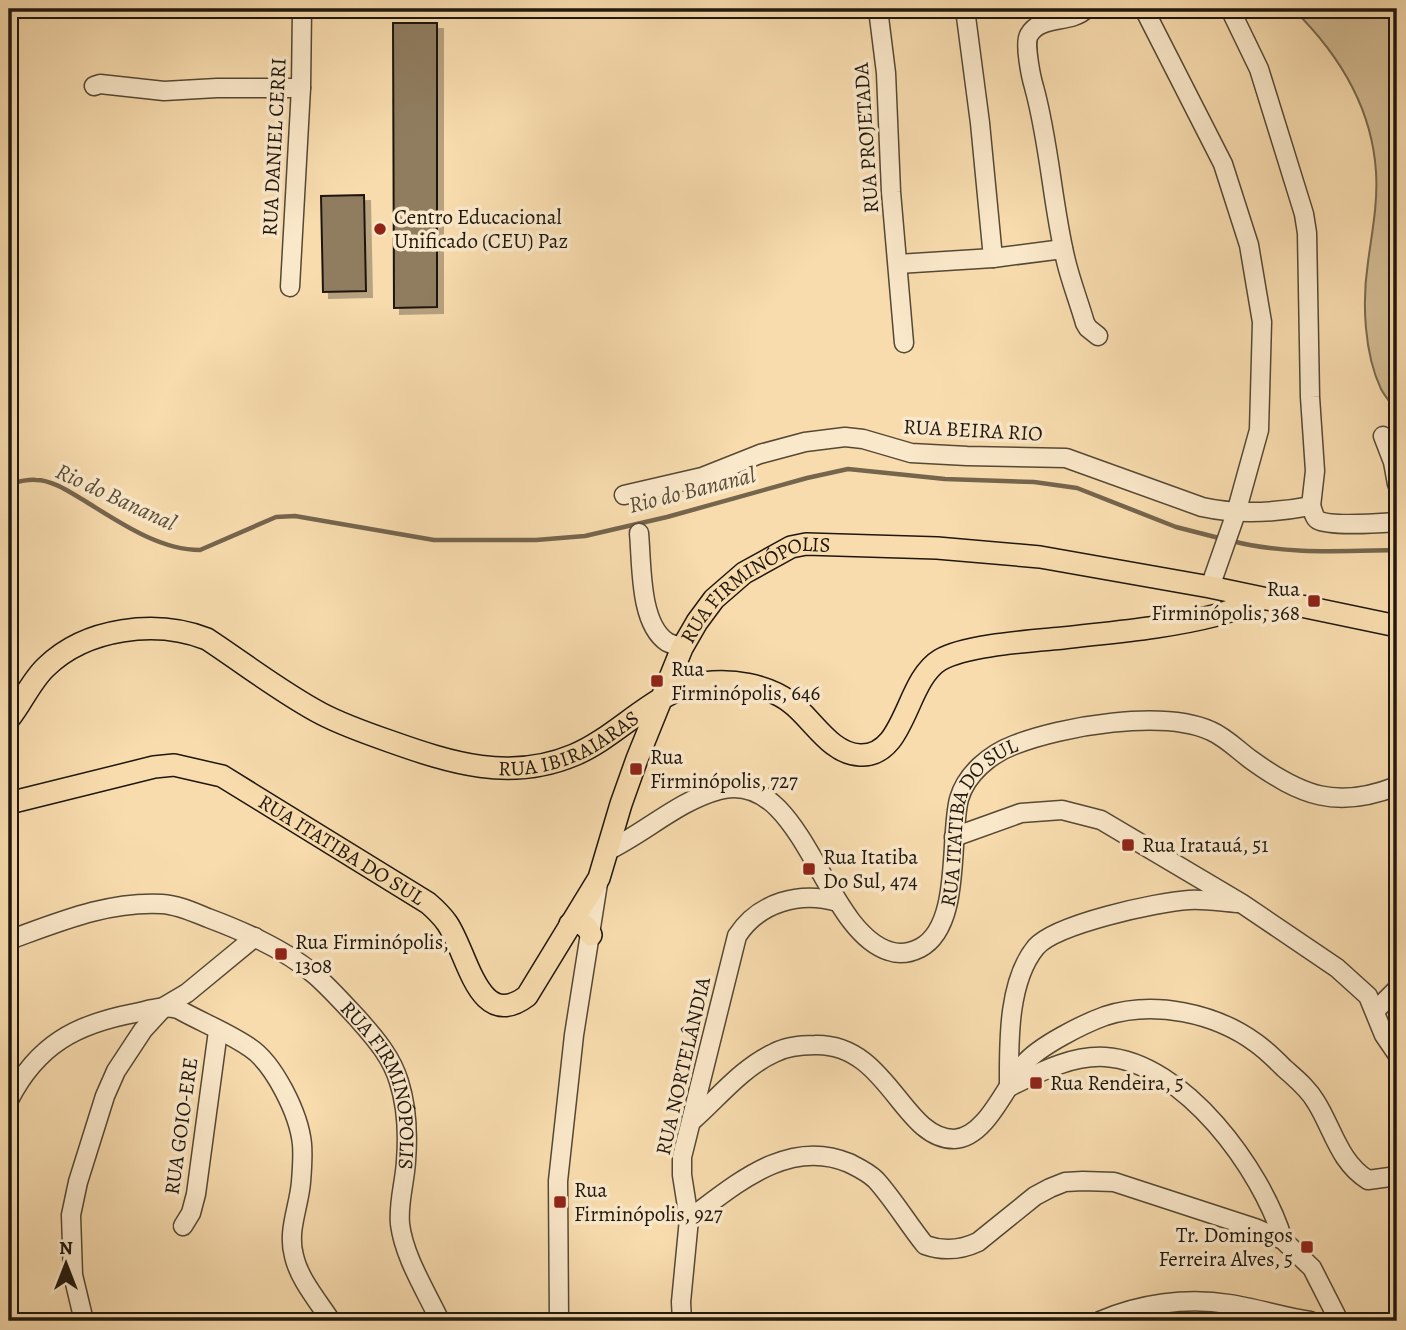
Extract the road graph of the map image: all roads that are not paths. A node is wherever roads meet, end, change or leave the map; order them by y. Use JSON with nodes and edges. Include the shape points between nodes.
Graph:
{"nodes":[{"id":1,"x":302,"y":9,"type":"edge"},
{"id":2,"x":878,"y":9,"type":"edge"},
{"id":3,"x":965,"y":9,"type":"edge"},
{"id":4,"x":1086,"y":9,"type":"edge"},
{"id":5,"x":1144,"y":9,"type":"edge"},
{"id":6,"x":1230,"y":9,"type":"edge"},
{"id":7,"x":94,"y":86,"type":"dead end"},
{"id":8,"x":301,"y":88,"type":"junction"},
{"id":9,"x":1063,"y":249,"type":"junction"},
{"id":10,"x":993,"y":258,"type":"junction"},
{"id":11,"x":898,"y":264,"type":"junction"},
{"id":12,"x":290,"y":286,"type":"dead end"},
{"id":13,"x":1098,"y":336,"type":"dead end"},
{"id":14,"x":904,"y":343,"type":"dead end"},
{"id":15,"x":1383,"y":436,"type":"dead end"},
{"id":16,"x":1397,"y":484,"type":"edge"},
{"id":17,"x":624,"y":495,"type":"dead end"},
{"id":18,"x":1311,"y":506,"type":"junction"},
{"id":19,"x":1233,"y":521,"type":"junction"},
{"id":20,"x":1397,"y":522,"type":"edge"},
{"id":21,"x":639,"y":533,"type":"dead end"},
{"id":22,"x":1212,"y":581,"type":"junction"},
{"id":23,"x":1234,"y":601,"type":"junction"},
{"id":24,"x":1208,"y":617,"type":"junction"},
{"id":25,"x":1397,"y":626,"type":"edge"},
{"id":26,"x":682,"y":648,"type":"junction"},
{"id":27,"x":660,"y":700,"type":"junction"},
{"id":28,"x":9,"y":719,"type":"edge"},
{"id":29,"x":1397,"y":786,"type":"edge"},
{"id":30,"x":9,"y":803,"type":"edge"},
{"id":31,"x":654,"y":824,"type":"junction"},
{"id":32,"x":615,"y":826,"type":"junction"},
{"id":33,"x":954,"y":837,"type":"junction"},
{"id":34,"x":607,"y":851,"type":"junction"},
{"id":35,"x":599,"y":878,"type":"junction"},
{"id":36,"x":838,"y":902,"type":"junction"},
{"id":37,"x":1241,"y":903,"type":"junction"},
{"id":38,"x":570,"y":924,"type":"junction"},
{"id":39,"x":591,"y":935,"type":"junction"},
{"id":40,"x":255,"y":937,"type":"junction"},
{"id":41,"x":9,"y":940,"type":"edge"},
{"id":42,"x":1397,"y":989,"type":"edge"},
{"id":43,"x":165,"y":1006,"type":"junction"},
{"id":44,"x":1375,"y":1011,"type":"junction"},
{"id":45,"x":218,"y":1031,"type":"junction"},
{"id":46,"x":1397,"y":1054,"type":"edge"},
{"id":47,"x":1009,"y":1087,"type":"junction"},
{"id":48,"x":9,"y":1100,"type":"edge"},
{"id":49,"x":693,"y":1120,"type":"junction"},
{"id":50,"x":1397,"y":1176,"type":"edge"},
{"id":51,"x":689,"y":1219,"type":"junction"},
{"id":52,"x":183,"y":1226,"type":"dead end"},
{"id":53,"x":1283,"y":1240,"type":"junction"},
{"id":54,"x":1337,"y":1318,"type":"edge"},
{"id":55,"x":84,"y":1321,"type":"edge"},
{"id":56,"x":331,"y":1321,"type":"edge"},
{"id":57,"x":440,"y":1321,"type":"edge"},
{"id":58,"x":559,"y":1321,"type":"edge"},
{"id":59,"x":682,"y":1321,"type":"edge"},
{"id":60,"x":1100,"y":1321,"type":"edge"},
{"id":61,"x":1310,"y":1321,"type":"edge"},
{"id":62,"x":1316,"y":1321,"type":"edge"}],
"edges":[{"from":1,"to":8,"type":"street","name":"RUA DANIEL CERRI"},
{"from":2,"to":11,"type":"street","name":"RUA PROJETADA"},
{"from":3,"to":10,"type":"street"},
{"from":4,"to":9,"type":"street","via":[[1077,16],[1040,25],[1027,37]]},
{"from":5,"to":19,"type":"street","via":[[1223,164],[1254,266],[1262,321],[1261,419]]},
{"from":6,"to":18,"type":"street","via":[[1259,69],[1304,214],[1315,471]]},
{"from":7,"to":8,"type":"street","via":[[164,91]]},
{"from":8,"to":12,"type":"street","name":"RUA DANIEL CERRI"},
{"from":9,"to":10,"type":"street"},
{"from":9,"to":13,"type":"street","via":[[1085,323]]},
{"from":10,"to":11,"type":"street"},
{"from":11,"to":14,"type":"street","name":"RUA PROJETADA"},
{"from":15,"to":16,"type":"street"},
{"from":17,"to":19,"type":"street","name":"RUA BEIRA RIO","via":[[702,477],[794,445],[845,437],[911,453],[1066,458]]},
{"from":18,"to":19,"type":"street","name":"RUA BEIRA RIO"},
{"from":18,"to":20,"type":"street","via":[[1319,521]]},
{"from":19,"to":22,"type":"street"},
{"from":21,"to":26,"type":"street","via":[[648,615],[666,641]]},
{"from":22,"to":23,"type":"main road","name":"RUA FIRMINÓPOLIS"},
{"from":22,"to":24,"type":"main road"},
{"from":22,"to":26,"type":"main road","name":"RUA FIRMINÓPOLIS","via":[[1012,554],[806,544],[791,547],[729,584],[696,622]]},
{"from":23,"to":24,"type":"main road","name":"RUA IBIRAIARAS"},
{"from":23,"to":25,"type":"main road","name":"RUA FIRMINÓPOLIS","via":[[1264,598]]},
{"from":24,"to":27,"type":"main road","name":"RUA IBIRAIARAS","via":[[952,654],[928,669],[917,684],[890,742],[881,750],[861,755],[831,742],[780,695],[754,687],[702,683]]},
{"from":26,"to":27,"type":"main road","name":"RUA FIRMINÓPOLIS"},
{"from":27,"to":28,"type":"main road","name":"RUA IBIRAIARAS","via":[[606,738],[565,759],[520,767],[460,765],[322,714],[207,639],[155,628],[92,638],[61,654],[43,669]]},
{"from":27,"to":32,"type":"main road","name":"RUA FIRMINÓPOLIS"},
{"from":29,"to":33,"type":"street","name":"RUA ITATIBA DO SUL","via":[[1358,797],[1326,798],[1308,794],[1263,769],[1213,732],[1191,724],[1166,720],[1107,723],[1039,737],[990,756],[959,797]]},
{"from":30,"to":38,"type":"main road","name":"RUA ITATIBA DO SUL","via":[[154,767],[174,765],[222,776],[428,903],[447,923],[486,999],[502,1007],[527,996]]},
{"from":31,"to":32,"type":"street","name":"RUA ITATIBA DO SUL"},
{"from":31,"to":34,"type":"street","name":"RUA ITATIBA DO SUL"},
{"from":31,"to":36,"type":"street","name":"RUA ITATIBA DO SUL","via":[[722,789],[758,793],[787,820]]},
{"from":32,"to":34,"type":"main road","name":"RUA FIRMINÓPOLIS"},
{"from":33,"to":36,"type":"street","name":"RUA ITATIBA DO SUL","via":[[947,905],[928,944],[902,953],[880,947],[857,931]]},
{"from":33,"to":37,"type":"street","via":[[1021,813],[1078,813],[1101,820]]},
{"from":34,"to":35,"type":"main road","name":"RUA FIRMINÓPOLIS"},
{"from":35,"to":38,"type":"main road","name":"RUA ITATIBA DO SUL"},
{"from":35,"to":39,"type":"street","name":"RUA FIRMINÓPOLIS"},
{"from":36,"to":49,"type":"street","name":"RUA NORTELÂNDIA","via":[[807,897],[775,903],[744,925],[735,944]]},
{"from":37,"to":44,"type":"street","via":[[1337,968],[1367,996]]},
{"from":37,"to":47,"type":"street","via":[[1189,900],[1124,912],[1060,932],[1038,945],[1011,1009]]},
{"from":38,"to":39,"type":"main road","via":[[581,923]]},
{"from":39,"to":58,"type":"street","name":"RUA FIRMINÓPOLIS","via":[[574,1035],[558,1181]]},
{"from":40,"to":41,"type":"street","name":"RUA FIRMINÓPOLIS","via":[[181,907],[143,904],[90,912]]},
{"from":40,"to":43,"type":"street"},
{"from":40,"to":57,"type":"street","name":"RUA FIRMINÓPOLIS","via":[[313,973],[390,1059],[402,1094],[407,1132],[400,1227]]},
{"from":42,"to":44,"type":"street"},
{"from":43,"to":45,"type":"street"},
{"from":43,"to":48,"type":"street","via":[[109,1017],[53,1042]]},
{"from":43,"to":55,"type":"street","via":[[116,1071],[78,1182],[70,1237]]},
{"from":44,"to":46,"type":"street"},
{"from":45,"to":52,"type":"street","name":"RUA GOIO-ERE","via":[[196,1194]]},
{"from":45,"to":56,"type":"street","via":[[250,1047],[267,1062],[285,1093],[302,1143],[293,1253]]},
{"from":47,"to":49,"type":"street","via":[[979,1126],[963,1138],[945,1138],[918,1120],[877,1072],[854,1054],[806,1045],[775,1052],[760,1061]]},
{"from":47,"to":50,"type":"street","via":[[1024,1062],[1104,1017],[1139,1010],[1195,1015],[1247,1037],[1302,1085],[1316,1101],[1353,1169],[1368,1180]]},
{"from":47,"to":53,"type":"street","via":[[1038,1072],[1082,1059],[1118,1059],[1144,1069],[1201,1108],[1225,1134],[1262,1189]]},
{"from":49,"to":51,"type":"street","name":"RUA NORTELÂNDIA","via":[[682,1157]]},
{"from":51,"to":53,"type":"street","via":[[754,1172],[782,1160],[813,1155],[862,1169],[875,1179],[925,1245],[937,1249],[978,1242],[1035,1196],[1066,1182],[1083,1181],[1114,1182]]},
{"from":51,"to":59,"type":"street","name":"RUA NORTELÂNDIA"},
{"from":53,"to":54,"type":"street","via":[[1312,1268]]},
{"from":54,"to":62,"type":"street"},
{"from":60,"to":61,"type":"street","via":[[1146,1306],[1193,1302],[1227,1303]]}]}
